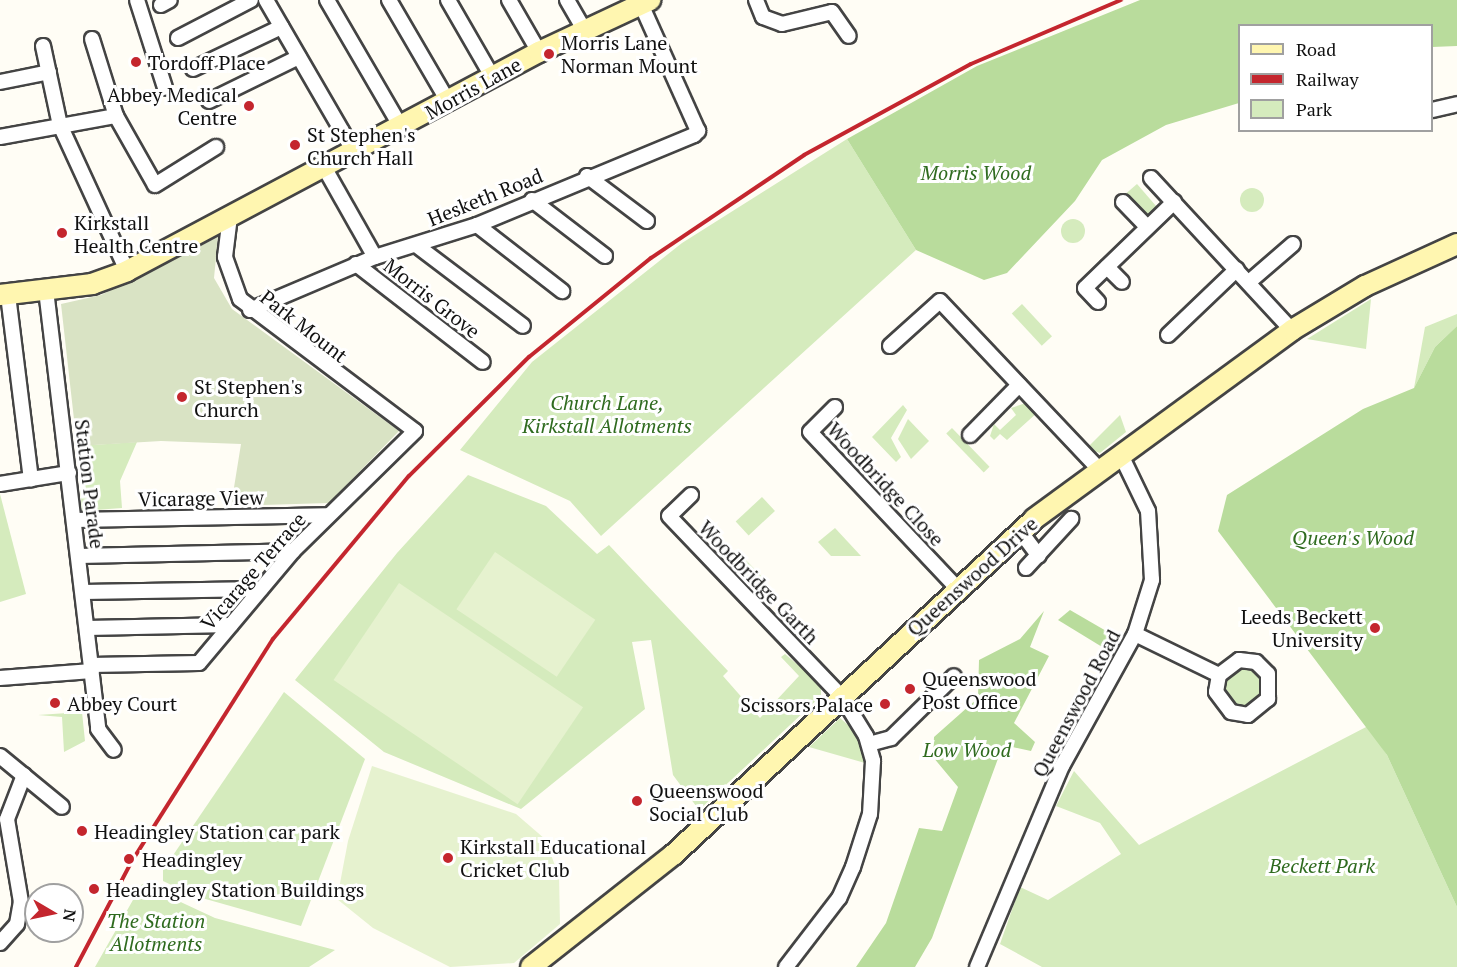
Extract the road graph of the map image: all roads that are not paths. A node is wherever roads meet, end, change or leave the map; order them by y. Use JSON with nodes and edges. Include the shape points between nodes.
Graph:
{"nodes":[{"id":1,"x":136,"y":0,"type":"edge"},
{"id":2,"x":251,"y":0,"type":"edge"},
{"id":3,"x":266,"y":0,"type":"edge"},
{"id":4,"x":327,"y":0,"type":"edge"},
{"id":5,"x":389,"y":0,"type":"edge"},
{"id":6,"x":448,"y":0,"type":"edge"},
{"id":7,"x":509,"y":0,"type":"edge"},
{"id":8,"x":567,"y":0,"type":"edge"},
{"id":9,"x":756,"y":0,"type":"edge"},
{"id":10,"x":636,"y":3,"type":"edge"},
{"id":11,"x":281,"y":27,"type":"junction"},
{"id":12,"x":584,"y":29,"type":"junction"},
{"id":13,"x":849,"y":36,"type":"dead end"},
{"id":14,"x":178,"y":38,"type":"dead end"},
{"id":15,"x":92,"y":39,"type":"dead end"},
{"id":16,"x":43,"y":46,"type":"dead end"},
{"id":17,"x":539,"y":52,"type":"junction"},
{"id":18,"x":299,"y":57,"type":"junction"},
{"id":19,"x":193,"y":69,"type":"dead end"},
{"id":20,"x":49,"y":72,"type":"junction"},
{"id":21,"x":493,"y":78,"type":"junction"},
{"id":22,"x":0,"y":82,"type":"edge"},
{"id":23,"x":165,"y":88,"type":"dead end"},
{"id":24,"x":209,"y":101,"type":"dead end"},
{"id":25,"x":449,"y":103,"type":"junction"},
{"id":26,"x":1457,"y":104,"type":"edge"},
{"id":27,"x":1433,"y":110,"type":"edge"},
{"id":28,"x":116,"y":116,"type":"junction"},
{"id":29,"x":60,"y":125,"type":"junction"},
{"id":30,"x":401,"y":127,"type":"junction"},
{"id":31,"x":0,"y":137,"type":"edge"},
{"id":32,"x":216,"y":147,"type":"dead end"},
{"id":33,"x":354,"y":152,"type":"junction"},
{"id":34,"x":324,"y":167,"type":"junction"},
{"id":35,"x":587,"y":176,"type":"junction"},
{"id":36,"x":1151,"y":178,"type":"dead end"},
{"id":37,"x":532,"y":200,"type":"junction"},
{"id":38,"x":1123,"y":202,"type":"dead end"},
{"id":39,"x":1174,"y":202,"type":"junction"},
{"id":40,"x":230,"y":218,"type":"junction"},
{"id":41,"x":647,"y":221,"type":"dead end"},
{"id":42,"x":477,"y":225,"type":"junction"},
{"id":43,"x":1147,"y":227,"type":"junction"},
{"id":44,"x":1293,"y":244,"type":"dead end"},
{"id":45,"x":1457,"y":244,"type":"edge"},
{"id":46,"x":416,"y":245,"type":"junction"},
{"id":47,"x":605,"y":256,"type":"dead end"},
{"id":48,"x":375,"y":258,"type":"junction"},
{"id":49,"x":124,"y":263,"type":"junction"},
{"id":50,"x":356,"y":264,"type":"junction"},
{"id":51,"x":1107,"y":267,"type":"junction"},
{"id":52,"x":1237,"y":269,"type":"junction"},
{"id":53,"x":1122,"y":282,"type":"dead end"},
{"id":54,"x":1249,"y":282,"type":"junction"},
{"id":55,"x":46,"y":290,"type":"junction"},
{"id":56,"x":562,"y":291,"type":"dead end"},
{"id":57,"x":4,"y":295,"type":"edge"},
{"id":58,"x":1098,"y":302,"type":"dead end"},
{"id":59,"x":250,"y":310,"type":"junction"},
{"id":60,"x":523,"y":326,"type":"dead end"},
{"id":61,"x":1292,"y":330,"type":"junction"},
{"id":62,"x":1168,"y":335,"type":"dead end"},
{"id":63,"x":890,"y":346,"type":"dead end"},
{"id":64,"x":483,"y":362,"type":"dead end"},
{"id":65,"x":1019,"y":385,"type":"junction"},
{"id":66,"x":835,"y":407,"type":"dead end"},
{"id":67,"x":415,"y":430,"type":"joint"},
{"id":68,"x":970,"y":435,"type":"dead end"},
{"id":69,"x":1120,"y":453,"type":"junction"},
{"id":70,"x":1100,"y":469,"type":"junction"},
{"id":71,"x":69,"y":473,"type":"junction"},
{"id":72,"x":31,"y":480,"type":"junction"},
{"id":73,"x":0,"y":484,"type":"edge"},
{"id":74,"x":691,"y":495,"type":"dead end"},
{"id":75,"x":327,"y":515,"type":"junction"},
{"id":76,"x":1071,"y":519,"type":"dead end"},
{"id":77,"x":75,"y":520,"type":"junction"},
{"id":78,"x":1020,"y":531,"type":"junction"},
{"id":79,"x":293,"y":551,"type":"junction"},
{"id":80,"x":79,"y":556,"type":"junction"},
{"id":81,"x":1039,"y":556,"type":"junction"},
{"id":82,"x":1026,"y":568,"type":"dead end"},
{"id":83,"x":957,"y":588,"type":"junction"},
{"id":84,"x":261,"y":589,"type":"junction"},
{"id":85,"x":83,"y":592,"type":"junction"},
{"id":86,"x":231,"y":625,"type":"junction"},
{"id":87,"x":87,"y":628,"type":"junction"},
{"id":88,"x":1135,"y":634,"type":"junction"},
{"id":89,"x":92,"y":673,"type":"junction"},
{"id":90,"x":1219,"y":675,"type":"junction"},
{"id":91,"x":954,"y":676,"type":"dead end"},
{"id":92,"x":0,"y":678,"type":"edge"},
{"id":93,"x":842,"y":697,"type":"junction"},
{"id":94,"x":869,"y":744,"type":"junction"},
{"id":95,"x":114,"y":750,"type":"dead end"},
{"id":96,"x":0,"y":756,"type":"edge"},
{"id":97,"x":24,"y":775,"type":"junction"},
{"id":98,"x":62,"y":807,"type":"dead end"},
{"id":99,"x":0,"y":943,"type":"edge"},
{"id":100,"x":531,"y":967,"type":"edge"},
{"id":101,"x":786,"y":967,"type":"edge"},
{"id":102,"x":978,"y":967,"type":"edge"}],
"edges":[{"from":1,"to":23,"type":"street"},
{"from":2,"to":14,"type":"street"},
{"from":3,"to":11,"type":"street"},
{"from":4,"to":30,"type":"street"},
{"from":5,"to":25,"type":"street"},
{"from":6,"to":21,"type":"street"},
{"from":7,"to":17,"type":"street"},
{"from":8,"to":12,"type":"street"},
{"from":9,"to":13,"type":"street","via":[[763,17],[782,24],[832,12]]},
{"from":10,"to":12,"type":"street","name":"Morris Lane"},
{"from":10,"to":35,"type":"street","name":"Hesketh Road","via":[[698,131]]},
{"from":11,"to":18,"type":"street"},
{"from":11,"to":19,"type":"street"},
{"from":12,"to":17,"type":"street","name":"Morris Lane"},
{"from":15,"to":28,"type":"street"},
{"from":16,"to":20,"type":"street"},
{"from":17,"to":21,"type":"street","name":"Morris Lane"},
{"from":18,"to":24,"type":"street"},
{"from":18,"to":33,"type":"street"},
{"from":20,"to":22,"type":"street"},
{"from":20,"to":29,"type":"street"},
{"from":21,"to":25,"type":"street","name":"Morris Lane"},
{"from":25,"to":30,"type":"street","name":"Morris Lane"},
{"from":26,"to":27,"type":"street"},
{"from":28,"to":29,"type":"street"},
{"from":28,"to":32,"type":"street","via":[[155,185]]},
{"from":29,"to":31,"type":"street"},
{"from":29,"to":49,"type":"street"},
{"from":30,"to":33,"type":"street","name":"Morris Lane"},
{"from":33,"to":34,"type":"street","name":"Morris Lane"},
{"from":34,"to":40,"type":"street","name":"Morris Lane"},
{"from":34,"to":48,"type":"street"},
{"from":35,"to":37,"type":"street","name":"Hesketh Road"},
{"from":35,"to":41,"type":"street"},
{"from":36,"to":39,"type":"street"},
{"from":37,"to":42,"type":"street","name":"Hesketh Road"},
{"from":37,"to":47,"type":"street"},
{"from":38,"to":43,"type":"street"},
{"from":39,"to":43,"type":"street"},
{"from":39,"to":52,"type":"street"},
{"from":40,"to":49,"type":"street","name":"Morris Lane"},
{"from":40,"to":59,"type":"street","name":"Park Mount","via":[[228,275]]},
{"from":42,"to":46,"type":"street","name":"Hesketh Road"},
{"from":42,"to":56,"type":"street"},
{"from":43,"to":51,"type":"street"},
{"from":44,"to":54,"type":"street"},
{"from":45,"to":61,"type":"street","name":"Queenswood Drive","via":[[1365,285]]},
{"from":46,"to":48,"type":"street","name":"Hesketh Road"},
{"from":46,"to":60,"type":"street"},
{"from":48,"to":50,"type":"street","name":"Hesketh Road"},
{"from":49,"to":55,"type":"street","name":"Morris Lane","via":[[92,284]]},
{"from":50,"to":59,"type":"street","name":"Hesketh Road"},
{"from":50,"to":64,"type":"street","name":"Morris Grove"},
{"from":51,"to":53,"type":"street"},
{"from":51,"to":58,"type":"street","via":[[1085,288]]},
{"from":52,"to":54,"type":"street"},
{"from":52,"to":62,"type":"street"},
{"from":54,"to":61,"type":"street"},
{"from":55,"to":57,"type":"street","name":"Morris Lane"},
{"from":55,"to":71,"type":"street","name":"Station Parade"},
{"from":57,"to":72,"type":"street"},
{"from":59,"to":67,"type":"street","name":"Park Mount"},
{"from":61,"to":69,"type":"street","name":"Queenswood Drive"},
{"from":63,"to":65,"type":"street","via":[[940,301]]},
{"from":65,"to":68,"type":"street"},
{"from":65,"to":70,"type":"street"},
{"from":66,"to":83,"type":"street","name":"Woodbridge Close","via":[[810,432]]},
{"from":67,"to":75,"type":"street","name":"Vicarage Terrace"},
{"from":69,"to":70,"type":"street","name":"Queenswood Drive"},
{"from":69,"to":88,"type":"street","name":"Queenswood Road","via":[[1142,494],[1154,550],[1152,580]]},
{"from":70,"to":78,"type":"street","name":"Queenswood Drive"},
{"from":71,"to":72,"type":"street"},
{"from":71,"to":77,"type":"street","name":"Station Parade"},
{"from":72,"to":73,"type":"street"},
{"from":74,"to":93,"type":"street","name":"Woodbridge Garth","via":[[669,516]]},
{"from":75,"to":77,"type":"street","name":"Vicarage View"},
{"from":75,"to":79,"type":"street","name":"Vicarage Terrace"},
{"from":76,"to":81,"type":"street"},
{"from":77,"to":80,"type":"street","name":"Station Parade"},
{"from":78,"to":81,"type":"street"},
{"from":78,"to":83,"type":"street","name":"Queenswood Drive"},
{"from":79,"to":80,"type":"street"},
{"from":79,"to":84,"type":"street","name":"Vicarage Terrace"},
{"from":80,"to":85,"type":"street","name":"Station Parade"},
{"from":81,"to":82,"type":"street"},
{"from":83,"to":93,"type":"street","name":"Queenswood Drive"},
{"from":84,"to":85,"type":"street"},
{"from":84,"to":86,"type":"street","name":"Vicarage Terrace"},
{"from":85,"to":87,"type":"street","name":"Station Parade"},
{"from":86,"to":87,"type":"street"},
{"from":86,"to":89,"type":"street","name":"Vicarage Terrace","via":[[199,663]]},
{"from":87,"to":89,"type":"street","name":"Station Parade"},
{"from":88,"to":90,"type":"street"},
{"from":88,"to":102,"type":"street","name":"Queenswood Road","via":[[1062,766]]},
{"from":89,"to":92,"type":"street","name":"Vicarage Terrace"},
{"from":89,"to":95,"type":"street","name":"Station Parade","via":[[98,729]]},
{"from":90,"to":90,"type":"street","via":[[1216,692],[1231,712],[1248,715],[1268,699],[1268,674],[1256,662],[1239,660]]},
{"from":91,"to":94,"type":"street","via":[[891,738]]},
{"from":93,"to":94,"type":"street"},
{"from":93,"to":100,"type":"street","name":"Queenswood Drive","via":[[673,855]]},
{"from":94,"to":101,"type":"street","via":[[873,796],[862,843],[839,898]]},
{"from":96,"to":97,"type":"street"},
{"from":97,"to":98,"type":"street"},
{"from":97,"to":99,"type":"street","via":[[7,819],[21,902],[16,924]]}]}
